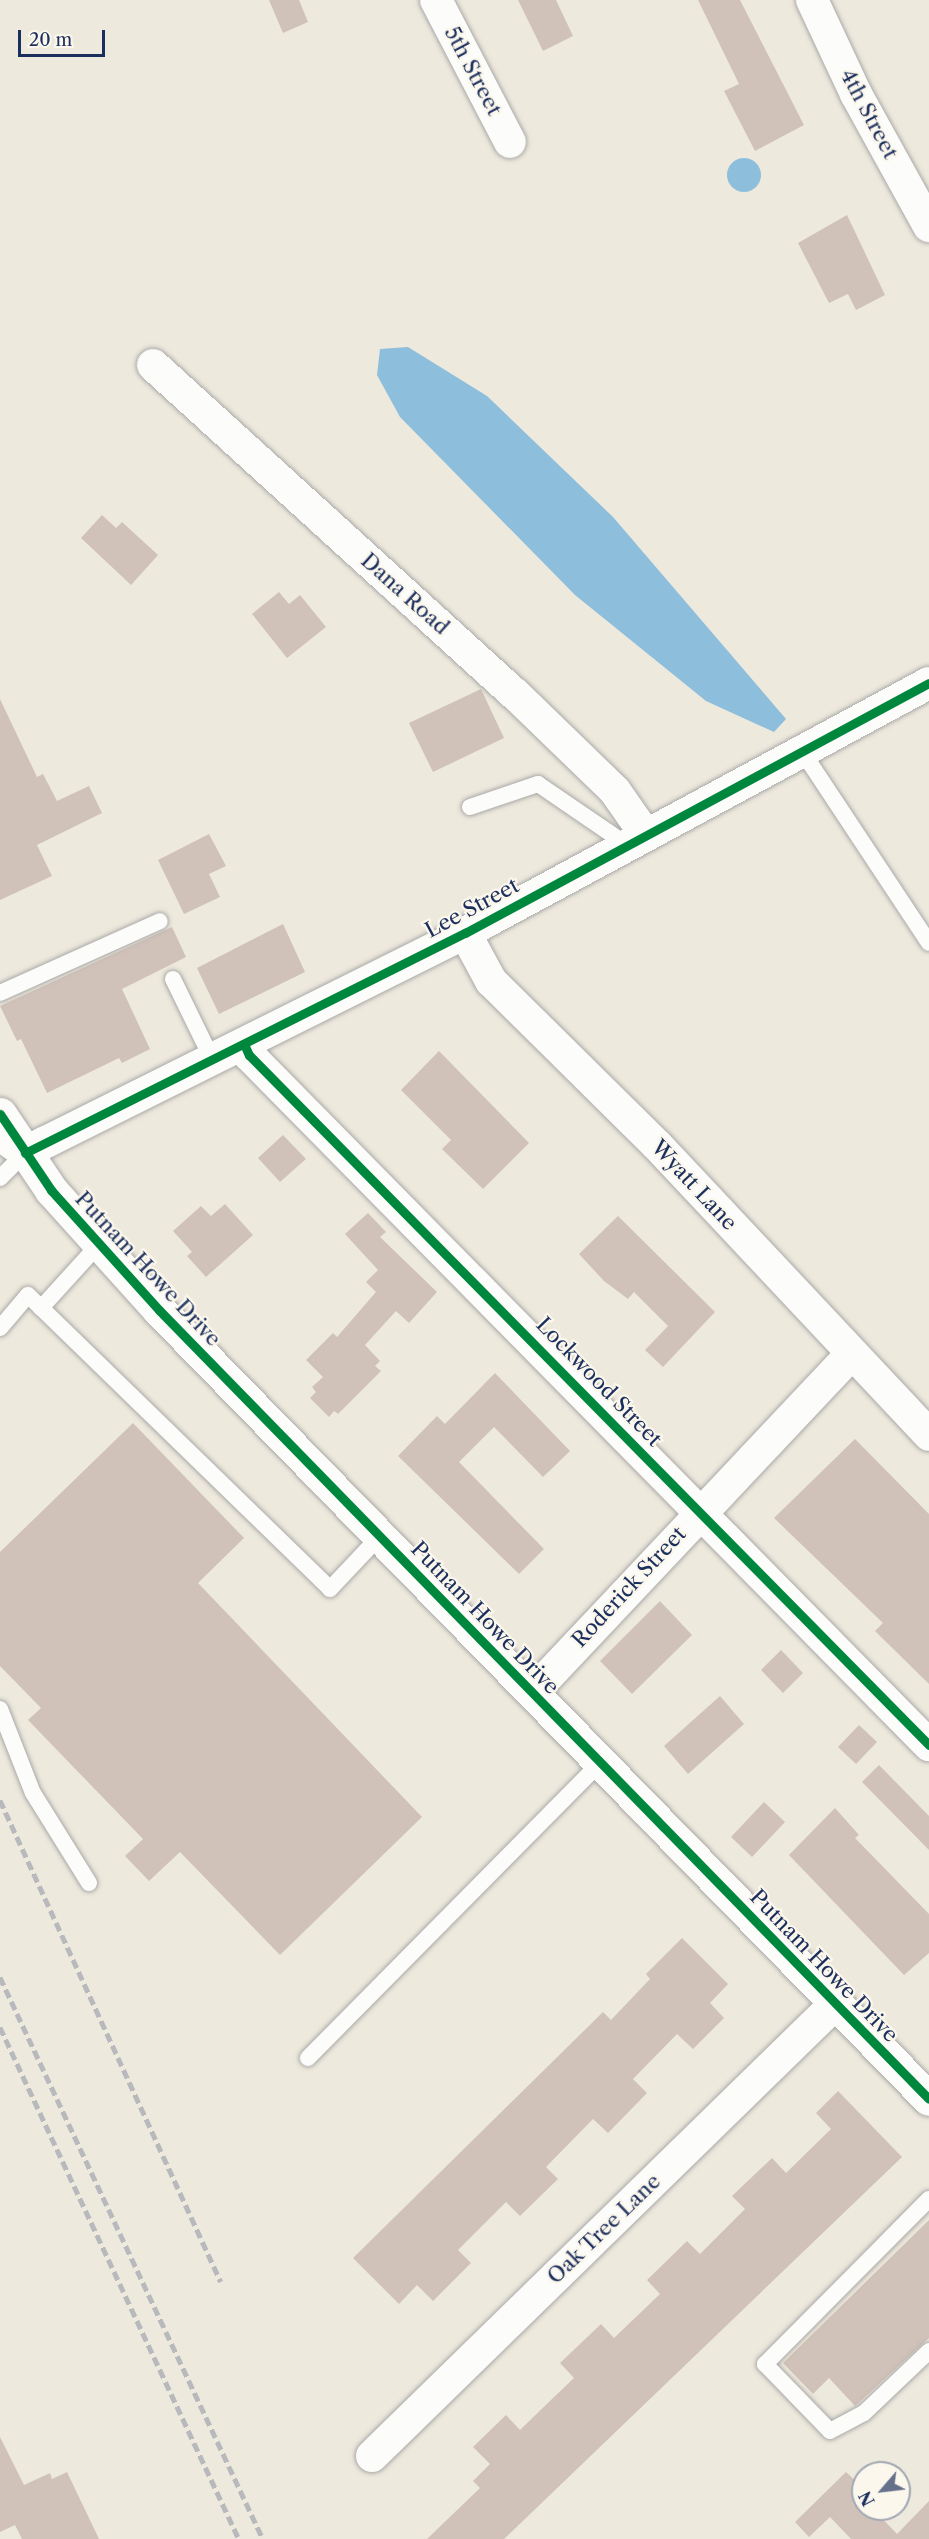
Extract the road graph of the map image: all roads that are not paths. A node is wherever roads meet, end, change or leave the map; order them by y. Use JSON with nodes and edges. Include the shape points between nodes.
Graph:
{"nodes":[{"id":1,"x":436,"y":0,"type":"edge"},
{"id":2,"x":812,"y":0,"type":"edge"},
{"id":3,"x":510,"y":142,"type":"dead end"},
{"id":4,"x":929,"y":226,"type":"edge"},
{"id":5,"x":153,"y":365,"type":"dead end"},
{"id":6,"x":929,"y":683,"type":"edge"},
{"id":7,"x":802,"y":751,"type":"junction"},
{"id":8,"x":470,"y":807,"type":"dead end"},
{"id":9,"x":636,"y":839,"type":"junction"},
{"id":10,"x":160,"y":921,"type":"dead end"},
{"id":11,"x":465,"y":933,"type":"junction"},
{"id":12,"x":929,"y":943,"type":"edge"},
{"id":13,"x":173,"y":979,"type":"dead end"},
{"id":14,"x":0,"y":993,"type":"edge"},
{"id":15,"x":244,"y":1044,"type":"junction"},
{"id":16,"x":212,"y":1059,"type":"junction"},
{"id":17,"x":0,"y":1114,"type":"edge"},
{"id":18,"x":13,"y":1144,"type":"edge"},
{"id":19,"x":0,"y":1178,"type":"edge"},
{"id":20,"x":99,"y":1244,"type":"junction"},
{"id":21,"x":41,"y":1308,"type":"junction"},
{"id":22,"x":0,"y":1328,"type":"edge"},
{"id":23,"x":851,"y":1354,"type":"junction"},
{"id":24,"x":929,"y":1435,"type":"edge"},
{"id":25,"x":700,"y":1512,"type":"junction"},
{"id":26,"x":380,"y":1536,"type":"junction"},
{"id":27,"x":533,"y":1692,"type":"junction"},
{"id":28,"x":0,"y":1709,"type":"edge"},
{"id":29,"x":925,"y":1733,"type":"edge"},
{"id":30,"x":601,"y":1762,"type":"junction"},
{"id":31,"x":89,"y":1883,"type":"dead end"},
{"id":32,"x":836,"y":2003,"type":"junction"},
{"id":33,"x":308,"y":2058,"type":"dead end"},
{"id":34,"x":929,"y":2100,"type":"edge"},
{"id":35,"x":929,"y":2199,"type":"edge"},
{"id":36,"x":929,"y":2351,"type":"edge"},
{"id":37,"x":372,"y":2456,"type":"dead end"}],
"edges":[{"from":1,"to":3,"type":"street","name":"5th Street"},
{"from":2,"to":4,"type":"street","name":"4th Street","via":[[856,94]]},
{"from":5,"to":9,"type":"street","name":"Dana Road","via":[[514,693],[615,791]]},
{"from":6,"to":7,"type":"street","name":"Lee Street"},
{"from":7,"to":9,"type":"street","name":"Lee Street"},
{"from":7,"to":12,"type":"lane"},
{"from":8,"to":9,"type":"lane","via":[[538,784]]},
{"from":9,"to":11,"type":"street","name":"Lee Street"},
{"from":10,"to":14,"type":"lane"},
{"from":11,"to":15,"type":"street","name":"Lee Street"},
{"from":11,"to":23,"type":"street","name":"Wyatt Lane","via":[[491,981],[656,1144]]},
{"from":13,"to":16,"type":"lane"},
{"from":15,"to":16,"type":"street","name":"Lee Street"},
{"from":15,"to":25,"type":"street","name":"Lockwood Street","via":[[249,1055]]},
{"from":16,"to":18,"type":"street","name":"Lee Street"},
{"from":17,"to":18,"type":"street","name":"Putnam Howe Drive"},
{"from":18,"to":19,"type":"lane"},
{"from":18,"to":20,"type":"street","name":"Putnam Howe Drive"},
{"from":20,"to":21,"type":"lane"},
{"from":20,"to":26,"type":"street","name":"Putnam Howe Drive"},
{"from":21,"to":22,"type":"lane","via":[[28,1295]]},
{"from":21,"to":26,"type":"lane","via":[[330,1589]]},
{"from":23,"to":24,"type":"street","name":"Wyatt Lane"},
{"from":23,"to":25,"type":"street","name":"Roderick Street"},
{"from":25,"to":27,"type":"street","name":"Roderick Street"},
{"from":25,"to":29,"type":"street","name":"Lockwood Street"},
{"from":26,"to":27,"type":"street","name":"Putnam Howe Drive"},
{"from":27,"to":30,"type":"street","name":"Putnam Howe Drive"},
{"from":28,"to":31,"type":"lane","via":[[33,1793]]},
{"from":30,"to":32,"type":"street","name":"Putnam Howe Drive"},
{"from":30,"to":33,"type":"lane"},
{"from":32,"to":34,"type":"street","name":"Putnam Howe Drive"},
{"from":32,"to":37,"type":"street","name":"Oak Tree Lane"},
{"from":35,"to":36,"type":"lane","via":[[765,2364],[830,2431],[864,2413]]}]}
